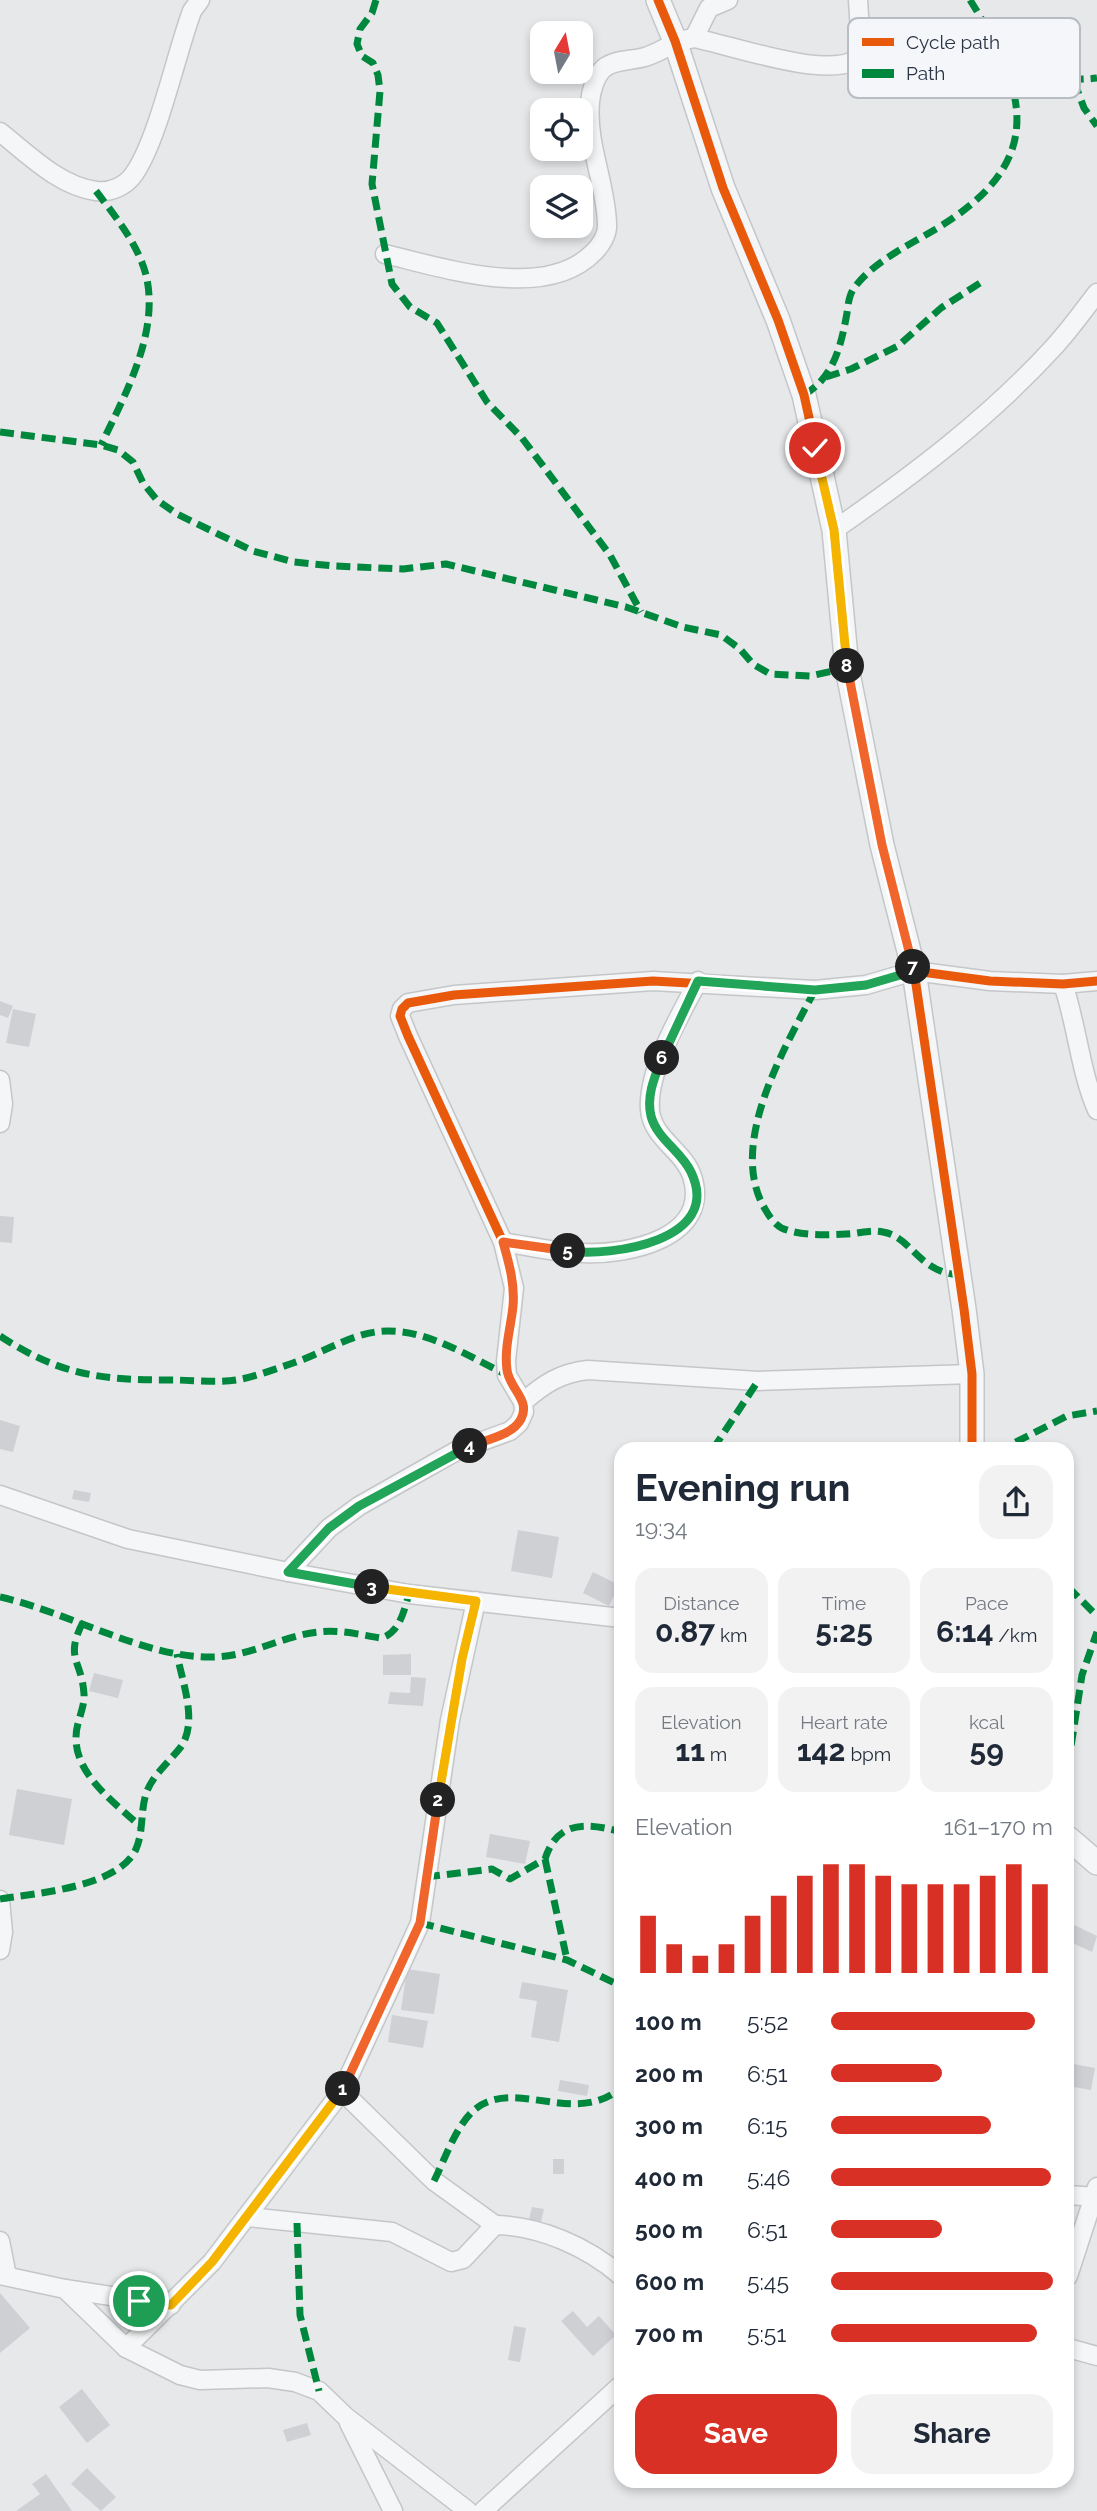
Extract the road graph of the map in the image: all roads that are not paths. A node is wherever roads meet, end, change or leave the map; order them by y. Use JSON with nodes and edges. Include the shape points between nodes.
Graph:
{"nodes":[{"id":1,"x":200,"y":0,"type":"edge"},
{"id":2,"x":658,"y":0,"type":"edge"},
{"id":3,"x":728,"y":0,"type":"edge"},
{"id":4,"x":858,"y":0,"type":"edge"},
{"id":5,"x":859,"y":18,"type":"edge"},
{"id":6,"x":685,"y":39,"type":"junction"},
{"id":7,"x":848,"y":64,"type":"edge"},
{"id":8,"x":2,"y":139,"type":"edge"},
{"id":9,"x":385,"y":254,"type":"dead end"},
{"id":10,"x":1097,"y":293,"type":"edge"},
{"id":11,"x":834,"y":530,"type":"junction"},
{"id":12,"x":914,"y":971,"type":"junction"},
{"id":13,"x":698,"y":981,"type":"junction"},
{"id":14,"x":1097,"y":981,"type":"edge"},
{"id":15,"x":1063,"y":984,"type":"junction"},
{"id":16,"x":0,"y":1080,"type":"edge"},
{"id":17,"x":1097,"y":1111,"type":"edge"},
{"id":18,"x":0,"y":1124,"type":"edge"},
{"id":19,"x":503,"y":1242,"type":"junction"},
{"id":20,"x":972,"y":1374,"type":"junction"},
{"id":21,"x":523,"y":1402,"type":"junction"},
{"id":22,"x":972,"y":1442,"type":"edge"},
{"id":23,"x":0,"y":1495,"type":"edge"},
{"id":24,"x":288,"y":1572,"type":"junction"},
{"id":25,"x":476,"y":1601,"type":"junction"},
{"id":26,"x":614,"y":1617,"type":"edge"},
{"id":27,"x":1074,"y":1843,"type":"edge"},
{"id":28,"x":1097,"y":1863,"type":"edge"},
{"id":29,"x":0,"y":1900,"type":"edge"},
{"id":30,"x":0,"y":1950,"type":"edge"},
{"id":31,"x":342,"y":2091,"type":"junction"},
{"id":32,"x":1096,"y":2194,"type":"edge"},
{"id":33,"x":1074,"y":2195,"type":"edge"},
{"id":34,"x":248,"y":2217,"type":"junction"},
{"id":35,"x":495,"y":2225,"type":"junction"},
{"id":36,"x":0,"y":2241,"type":"edge"},
{"id":37,"x":1074,"y":2258,"type":"edge"},
{"id":38,"x":614,"y":2270,"type":"edge"},
{"id":39,"x":4,"y":2275,"type":"edge"},
{"id":40,"x":65,"y":2289,"type":"junction"},
{"id":41,"x":171,"y":2305,"type":"junction"},
{"id":42,"x":126,"y":2348,"type":"junction"},
{"id":43,"x":1074,"y":2350,"type":"edge"},
{"id":44,"x":1097,"y":2356,"type":"edge"},
{"id":45,"x":614,"y":2391,"type":"edge"},
{"id":46,"x":346,"y":2417,"type":"junction"},
{"id":47,"x":393,"y":2511,"type":"edge"},
{"id":48,"x":468,"y":2511,"type":"edge"},
{"id":49,"x":483,"y":2511,"type":"edge"}],
"edges":[{"from":1,"to":8,"type":"street","via":[[192,11],[147,146],[133,175],[116,189],[96,191],[71,182]]},
{"from":2,"to":6,"type":"street"},
{"from":3,"to":6,"type":"street","via":[[709,8]]},
{"from":4,"to":5,"type":"street"},
{"from":6,"to":7,"type":"street","via":[[782,60]]},
{"from":6,"to":9,"type":"street","via":[[646,57],[603,69],[592,89],[593,150],[608,226],[601,246],[583,264],[535,279]]},
{"from":6,"to":11,"type":"street","via":[[723,188],[803,394]]},
{"from":10,"to":11,"type":"street","via":[[1054,348],[979,419],[904,481]]},
{"from":11,"to":12,"type":"street","via":[[848,668],[882,845]]},
{"from":12,"to":13,"type":"street","via":[[866,985],[815,990]]},
{"from":12,"to":15,"type":"street"},
{"from":12,"to":20,"type":"street"},
{"from":13,"to":19,"type":"street","via":[[675,1025],[650,1095],[655,1127],[691,1172],[697,1192],[692,1212],[680,1230],[621,1251],[583,1253]]},
{"from":13,"to":19,"type":"street","via":[[454,995],[408,1003],[402,1009],[408,1036]]},
{"from":14,"to":15,"type":"street"},
{"from":15,"to":17,"type":"street"},
{"from":16,"to":18,"type":"street"},
{"from":19,"to":21,"type":"street","via":[[513,1287],[507,1375]]},
{"from":20,"to":21,"type":"street","via":[[758,1381],[588,1370],[546,1382]]},
{"from":20,"to":22,"type":"street"},
{"from":21,"to":24,"type":"street","via":[[520,1423],[510,1431],[458,1450],[359,1506],[329,1528]]},
{"from":23,"to":24,"type":"street","via":[[128,1539]]},
{"from":24,"to":25,"type":"street"},
{"from":25,"to":26,"type":"street"},
{"from":25,"to":31,"type":"street","via":[[450,1720],[420,1923]]},
{"from":27,"to":28,"type":"street"},
{"from":29,"to":30,"type":"street"},
{"from":31,"to":34,"type":"street"},
{"from":31,"to":35,"type":"street","via":[[434,2181]]},
{"from":32,"to":33,"type":"street"},
{"from":32,"to":37,"type":"street"},
{"from":34,"to":35,"type":"street","via":[[393,2232],[451,2262],[463,2259]]},
{"from":34,"to":41,"type":"street"},
{"from":35,"to":38,"type":"street","via":[[512,2225],[575,2246]]},
{"from":36,"to":39,"type":"street"},
{"from":39,"to":40,"type":"street"},
{"from":40,"to":41,"type":"street"},
{"from":40,"to":42,"type":"street"},
{"from":41,"to":42,"type":"street"},
{"from":42,"to":46,"type":"street","via":[[200,2380],[295,2382],[319,2391]]},
{"from":43,"to":44,"type":"street"},
{"from":45,"to":49,"type":"street"},
{"from":46,"to":47,"type":"street"},
{"from":46,"to":48,"type":"street"}]}
